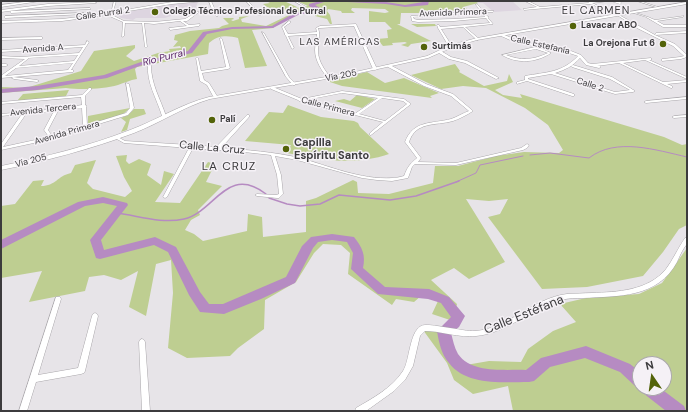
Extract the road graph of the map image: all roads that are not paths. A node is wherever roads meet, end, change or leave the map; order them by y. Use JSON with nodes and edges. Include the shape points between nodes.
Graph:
{"nodes":[{"id":1,"x":39,"y":1,"type":"edge"},
{"id":2,"x":64,"y":1,"type":"edge"},
{"id":3,"x":115,"y":1,"type":"edge"},
{"id":4,"x":204,"y":1,"type":"edge"},
{"id":5,"x":210,"y":1,"type":"edge"},
{"id":6,"x":247,"y":1,"type":"edge"},
{"id":7,"x":295,"y":1,"type":"edge"},
{"id":8,"x":526,"y":1,"type":"edge"},
{"id":9,"x":608,"y":1,"type":"edge"},
{"id":10,"x":614,"y":1,"type":"edge"},
{"id":11,"x":638,"y":1,"type":"edge"},
{"id":12,"x":589,"y":2,"type":"edge"},
{"id":13,"x":620,"y":3,"type":"dead end"},
{"id":14,"x":60,"y":4,"type":"junction"},
{"id":15,"x":687,"y":4,"type":"edge"},
{"id":16,"x":477,"y":5,"type":"dead end"},
{"id":17,"x":1,"y":6,"type":"edge"},
{"id":18,"x":305,"y":7,"type":"dead end"},
{"id":19,"x":540,"y":7,"type":"junction"},
{"id":20,"x":657,"y":7,"type":"junction"},
{"id":21,"x":90,"y":9,"type":"junction"},
{"id":22,"x":524,"y":9,"type":"dead end"},
{"id":23,"x":482,"y":11,"type":"junction"},
{"id":24,"x":493,"y":11,"type":"dead end"},
{"id":25,"x":1,"y":12,"type":"edge"},
{"id":26,"x":12,"y":12,"type":"junction"},
{"id":27,"x":198,"y":12,"type":"dead end"},
{"id":28,"x":632,"y":12,"type":"junction"},
{"id":29,"x":85,"y":14,"type":"junction"},
{"id":30,"x":107,"y":14,"type":"junction"},
{"id":31,"x":112,"y":14,"type":"junction"},
{"id":32,"x":260,"y":15,"type":"dead end"},
{"id":33,"x":618,"y":15,"type":"junction"},
{"id":34,"x":217,"y":16,"type":"dead end"},
{"id":35,"x":683,"y":16,"type":"dead end"},
{"id":36,"x":5,"y":17,"type":"junction"},
{"id":37,"x":81,"y":17,"type":"junction"},
{"id":38,"x":488,"y":17,"type":"junction"},
{"id":39,"x":678,"y":17,"type":"junction"},
{"id":40,"x":666,"y":19,"type":"junction"},
{"id":41,"x":687,"y":19,"type":"edge"},
{"id":42,"x":1,"y":21,"type":"edge"},
{"id":43,"x":180,"y":21,"type":"junction"},
{"id":44,"x":434,"y":21,"type":"junction"},
{"id":45,"x":656,"y":21,"type":"junction"},
{"id":46,"x":124,"y":22,"type":"junction"},
{"id":47,"x":290,"y":22,"type":"dead end"},
{"id":48,"x":143,"y":23,"type":"junction"},
{"id":49,"x":199,"y":25,"type":"dead end"},
{"id":50,"x":189,"y":26,"type":"junction"},
{"id":51,"x":687,"y":26,"type":"edge"},
{"id":52,"x":464,"y":27,"type":"junction"},
{"id":53,"x":439,"y":28,"type":"junction"},
{"id":54,"x":170,"y":29,"type":"dead end"},
{"id":55,"x":687,"y":32,"type":"edge"},
{"id":56,"x":264,"y":33,"type":"dead end"},
{"id":57,"x":318,"y":33,"type":"junction"},
{"id":58,"x":286,"y":34,"type":"junction"},
{"id":59,"x":654,"y":34,"type":"junction"},
{"id":60,"x":502,"y":35,"type":"junction"},
{"id":61,"x":123,"y":36,"type":"dead end"},
{"id":62,"x":41,"y":38,"type":"dead end"},
{"id":63,"x":1,"y":39,"type":"edge"},
{"id":64,"x":221,"y":39,"type":"dead end"},
{"id":65,"x":477,"y":39,"type":"junction"},
{"id":66,"x":88,"y":42,"type":"dead end"},
{"id":67,"x":85,"y":46,"type":"junction"},
{"id":68,"x":452,"y":46,"type":"junction"},
{"id":69,"x":542,"y":46,"type":"junction"},
{"id":70,"x":146,"y":47,"type":"dead end"},
{"id":71,"x":293,"y":48,"type":"dead end"},
{"id":72,"x":535,"y":48,"type":"junction"},
{"id":73,"x":12,"y":51,"type":"junction"},
{"id":74,"x":1,"y":52,"type":"edge"},
{"id":75,"x":440,"y":52,"type":"junction"},
{"id":76,"x":80,"y":54,"type":"junction"},
{"id":77,"x":580,"y":56,"type":"junction"},
{"id":78,"x":1,"y":58,"type":"edge"},
{"id":79,"x":5,"y":58,"type":"junction"},
{"id":80,"x":28,"y":58,"type":"junction"},
{"id":81,"x":197,"y":58,"type":"dead end"},
{"id":82,"x":645,"y":59,"type":"junction"},
{"id":83,"x":650,"y":59,"type":"dead end"},
{"id":84,"x":664,"y":60,"type":"dead end"},
{"id":85,"x":74,"y":62,"type":"junction"},
{"id":86,"x":619,"y":62,"type":"junction"},
{"id":87,"x":1,"y":65,"type":"edge"},
{"id":88,"x":6,"y":65,"type":"dead end"},
{"id":89,"x":149,"y":65,"type":"dead end"},
{"id":90,"x":590,"y":65,"type":"junction"},
{"id":91,"x":389,"y":66,"type":"junction"},
{"id":92,"x":573,"y":66,"type":"junction"},
{"id":93,"x":16,"y":67,"type":"junction"},
{"id":94,"x":599,"y":67,"type":"dead end"},
{"id":95,"x":375,"y":69,"type":"junction"},
{"id":96,"x":200,"y":72,"type":"junction"},
{"id":97,"x":552,"y":73,"type":"junction"},
{"id":98,"x":1,"y":77,"type":"edge"},
{"id":99,"x":288,"y":77,"type":"junction"},
{"id":100,"x":497,"y":78,"type":"dead end"},
{"id":101,"x":330,"y":79,"type":"junction"},
{"id":102,"x":687,"y":79,"type":"edge"},
{"id":103,"x":527,"y":80,"type":"junction"},
{"id":104,"x":37,"y":82,"type":"dead end"},
{"id":105,"x":518,"y":83,"type":"dead end"},
{"id":106,"x":664,"y":83,"type":"junction"},
{"id":107,"x":127,"y":84,"type":"dead end"},
{"id":108,"x":294,"y":84,"type":"junction"},
{"id":109,"x":288,"y":85,"type":"junction"},
{"id":110,"x":671,"y":87,"type":"dead end"},
{"id":111,"x":272,"y":88,"type":"junction"},
{"id":112,"x":90,"y":89,"type":"dead end"},
{"id":113,"x":573,"y":95,"type":"dead end"},
{"id":114,"x":83,"y":96,"type":"junction"},
{"id":115,"x":214,"y":96,"type":"junction"},
{"id":116,"x":381,"y":97,"type":"junction"},
{"id":117,"x":687,"y":98,"type":"edge"},
{"id":118,"x":300,"y":100,"type":"junction"},
{"id":119,"x":646,"y":102,"type":"dead end"},
{"id":120,"x":2,"y":104,"type":"edge"},
{"id":121,"x":84,"y":106,"type":"junction"},
{"id":122,"x":57,"y":110,"type":"junction"},
{"id":123,"x":24,"y":113,"type":"junction"},
{"id":124,"x":357,"y":114,"type":"junction"},
{"id":125,"x":1,"y":115,"type":"edge"},
{"id":126,"x":164,"y":116,"type":"junction"},
{"id":127,"x":248,"y":116,"type":"dead end"},
{"id":128,"x":687,"y":116,"type":"edge"},
{"id":129,"x":674,"y":117,"type":"dead end"},
{"id":130,"x":386,"y":122,"type":"junction"},
{"id":131,"x":85,"y":127,"type":"junction"},
{"id":132,"x":371,"y":134,"type":"dead end"},
{"id":133,"x":51,"y":137,"type":"junction"},
{"id":134,"x":115,"y":137,"type":"junction"},
{"id":135,"x":527,"y":145,"type":"dead end"},
{"id":136,"x":192,"y":146,"type":"junction"},
{"id":137,"x":1,"y":148,"type":"edge"},
{"id":138,"x":218,"y":149,"type":"junction"},
{"id":139,"x":273,"y":154,"type":"junction"},
{"id":140,"x":413,"y":164,"type":"junction"},
{"id":141,"x":1,"y":168,"type":"edge"},
{"id":142,"x":257,"y":195,"type":"dead end"},
{"id":143,"x":165,"y":197,"type":"dead end"},
{"id":144,"x":687,"y":239,"type":"edge"},
{"id":145,"x":58,"y":299,"type":"dead end"},
{"id":146,"x":95,"y":316,"type":"dead end"},
{"id":147,"x":142,"y":342,"type":"dead end"},
{"id":148,"x":33,"y":379,"type":"junction"},
{"id":149,"x":23,"y":411,"type":"edge"},
{"id":150,"x":146,"y":411,"type":"edge"},
{"id":151,"x":359,"y":411,"type":"edge"}],
"edges":[{"from":1,"to":17,"type":"main road"},
{"from":2,"to":14,"type":"street"},
{"from":3,"to":31,"type":"street"},
{"from":4,"to":31,"type":"street","name":"Calle Purral 2","via":[[166,4]]},
{"from":5,"to":34,"type":"street"},
{"from":6,"to":32,"type":"street"},
{"from":7,"to":18,"type":"street"},
{"from":8,"to":19,"type":"street"},
{"from":9,"to":12,"type":"street"},
{"from":10,"to":13,"type":"street"},
{"from":11,"to":20,"type":"street"},
{"from":12,"to":19,"type":"street"},
{"from":12,"to":33,"type":"street"},
{"from":14,"to":21,"type":"street","via":[[94,3]]},
{"from":14,"to":25,"type":"street"},
{"from":15,"to":20,"type":"main road","name":"Vía 205"},
{"from":16,"to":23,"type":"street"},
{"from":19,"to":22,"type":"street"},
{"from":20,"to":28,"type":"main road","name":"Vía 205"},
{"from":21,"to":26,"type":"street"},
{"from":21,"to":29,"type":"street"},
{"from":23,"to":24,"type":"street","name":"Avenida Primera"},
{"from":23,"to":38,"type":"street"},
{"from":23,"to":44,"type":"street","name":"Avenida Primera","via":[[413,15],[412,19]]},
{"from":25,"to":26,"type":"street"},
{"from":26,"to":36,"type":"street"},
{"from":27,"to":43,"type":"street","via":[[189,19]]},
{"from":28,"to":33,"type":"main road","name":"Vía 205"},
{"from":28,"to":45,"type":"street"},
{"from":29,"to":36,"type":"street"},
{"from":29,"to":37,"type":"street"},
{"from":30,"to":31,"type":"street","name":"Calle Purral 2"},
{"from":30,"to":37,"type":"street","name":"Calle Purral 2"},
{"from":30,"to":46,"type":"street"},
{"from":33,"to":59,"type":"street"},
{"from":33,"to":60,"type":"main road","name":"Vía 205"},
{"from":35,"to":39,"type":"street"},
{"from":36,"to":42,"type":"street"},
{"from":37,"to":42,"type":"street","name":"Calle Purral 2","via":[[43,22]]},
{"from":38,"to":44,"type":"street"},
{"from":38,"to":52,"type":"street","via":[[492,24]]},
{"from":39,"to":40,"type":"street"},
{"from":39,"to":41,"type":"street"},
{"from":40,"to":45,"type":"street"},
{"from":40,"to":51,"type":"street"},
{"from":43,"to":48,"type":"street"},
{"from":43,"to":50,"type":"street"},
{"from":44,"to":53,"type":"street"},
{"from":45,"to":51,"type":"street","via":[[667,26]]},
{"from":46,"to":48,"type":"street"},
{"from":46,"to":61,"type":"street"},
{"from":47,"to":58,"type":"street","via":[[283,27]]},
{"from":48,"to":70,"type":"street"},
{"from":49,"to":50,"type":"street"},
{"from":50,"to":54,"type":"street"},
{"from":52,"to":53,"type":"street"},
{"from":52,"to":65,"type":"street"},
{"from":53,"to":68,"type":"street"},
{"from":55,"to":59,"type":"street"},
{"from":56,"to":99,"type":"street"},
{"from":57,"to":58,"type":"street"},
{"from":57,"to":95,"type":"street","via":[[318,28],[355,25]]},
{"from":57,"to":101,"type":"street","via":[[318,58]]},
{"from":58,"to":71,"type":"street"},
{"from":59,"to":84,"type":"street","via":[[674,45],[686,56]]},
{"from":60,"to":65,"type":"main road","name":"Vía 205"},
{"from":60,"to":69,"type":"street","name":"Calle Estefanía","via":[[518,42]]},
{"from":62,"to":63,"type":"street"},
{"from":64,"to":96,"type":"street","via":[[228,68]]},
{"from":65,"to":68,"type":"main road","name":"Vía 205"},
{"from":66,"to":67,"type":"street"},
{"from":67,"to":73,"type":"street","name":"Avenida A"},
{"from":67,"to":76,"type":"street"},
{"from":68,"to":75,"type":"main road","name":"Vía 205"},
{"from":69,"to":72,"type":"street"},
{"from":69,"to":77,"type":"street","name":"Calle Estefanía","via":[[567,50]]},
{"from":72,"to":72,"type":"street","via":[[550,53],[525,61],[503,55]]},
{"from":73,"to":74,"type":"street","name":"Avenida A"},
{"from":73,"to":79,"type":"street"},
{"from":75,"to":91,"type":"main road","name":"Vía 205"},
{"from":75,"to":100,"type":"street"},
{"from":76,"to":80,"type":"street"},
{"from":76,"to":85,"type":"street"},
{"from":77,"to":90,"type":"street","name":"Calle Estefanía"},
{"from":77,"to":92,"type":"street"},
{"from":78,"to":79,"type":"street"},
{"from":79,"to":80,"type":"street"},
{"from":80,"to":93,"type":"street"},
{"from":81,"to":96,"type":"street"},
{"from":82,"to":83,"type":"street"},
{"from":82,"to":86,"type":"street"},
{"from":82,"to":102,"type":"street"},
{"from":85,"to":93,"type":"street"},
{"from":85,"to":98,"type":"street","via":[[71,71]]},
{"from":86,"to":90,"type":"street"},
{"from":86,"to":106,"type":"street"},
{"from":87,"to":88,"type":"street"},
{"from":89,"to":126,"type":"street","via":[[151,84]]},
{"from":90,"to":94,"type":"street","name":"Calle Estefanía"},
{"from":91,"to":95,"type":"main road","name":"Vía 205"},
{"from":91,"to":140,"type":"street","via":[[425,85],[452,95],[471,111],[452,120],[426,124],[415,129],[407,142],[418,156],[418,160]]},
{"from":92,"to":97,"type":"street"},
{"from":92,"to":97,"type":"street","name":"Calle 2","via":[[615,80],[633,91],[616,93]]},
{"from":93,"to":98,"type":"street"},
{"from":95,"to":101,"type":"main road","name":"Vía 205"},
{"from":96,"to":115,"type":"street","via":[[202,81],[208,84]]},
{"from":97,"to":103,"type":"street","via":[[526,77]]},
{"from":98,"to":104,"type":"street"},
{"from":99,"to":108,"type":"street"},
{"from":99,"to":109,"type":"street"},
{"from":101,"to":108,"type":"main road","name":"Vía 205"},
{"from":102,"to":106,"type":"street"},
{"from":103,"to":105,"type":"street"},
{"from":103,"to":113,"type":"street"},
{"from":106,"to":110,"type":"street"},
{"from":107,"to":131,"type":"street","name":"Avenida Primera","via":[[132,106],[130,111],[122,116]]},
{"from":108,"to":109,"type":"main road","name":"Vía 205"},
{"from":109,"to":111,"type":"main road","name":"Vía 205"},
{"from":111,"to":115,"type":"main road","name":"Vía 205"},
{"from":111,"to":118,"type":"street","name":"Calle Primera"},
{"from":112,"to":114,"type":"street"},
{"from":114,"to":120,"type":"street"},
{"from":114,"to":121,"type":"street"},
{"from":115,"to":126,"type":"main road","name":"Vía 205","via":[[191,103]]},
{"from":116,"to":118,"type":"street","via":[[342,92]]},
{"from":116,"to":124,"type":"street"},
{"from":116,"to":130,"type":"street","via":[[404,100],[409,104]]},
{"from":117,"to":119,"type":"street"},
{"from":118,"to":124,"type":"street","name":"Calle Primera"},
{"from":121,"to":122,"type":"street","name":"Avenida Tercera"},
{"from":121,"to":131,"type":"street"},
{"from":122,"to":123,"type":"street","name":"Avenida Tercera"},
{"from":122,"to":133,"type":"street","via":[[46,130]]},
{"from":123,"to":125,"type":"street","name":"Avenida Tercera"},
{"from":123,"to":137,"type":"street"},
{"from":124,"to":130,"type":"street","name":"Calle Primera"},
{"from":126,"to":134,"type":"main road","name":"Vía 205"},
{"from":127,"to":138,"type":"street"},
{"from":128,"to":129,"type":"street"},
{"from":130,"to":132,"type":"street"},
{"from":131,"to":133,"type":"street","name":"Avenida Primera"},
{"from":133,"to":137,"type":"street","name":"Avenida Primera","via":[[24,145]]},
{"from":134,"to":136,"type":"street","name":"Calle La Cruz","via":[[124,142]]},
{"from":134,"to":141,"type":"main road","name":"Vía 205"},
{"from":135,"to":140,"type":"street","via":[[522,149],[466,163]]},
{"from":136,"to":138,"type":"street","name":"Calle La Cruz"},
{"from":136,"to":143,"type":"street"},
{"from":138,"to":139,"type":"street","name":"Calle La Cruz"},
{"from":139,"to":140,"type":"street","name":"Calle La Cruz","via":[[386,179],[406,177]]},
{"from":139,"to":142,"type":"street","via":[[281,194],[277,197]]},
{"from":144,"to":151,"type":"street","name":"Calle Estéfana","via":[[672,268],[649,286],[606,295],[562,298],[486,332],[459,333],[423,328],[417,334],[407,371],[395,385]]},
{"from":145,"to":148,"type":"street"},
{"from":146,"to":148,"type":"street","via":[[81,371]]},
{"from":147,"to":150,"type":"street"},
{"from":148,"to":149,"type":"street"}]}
